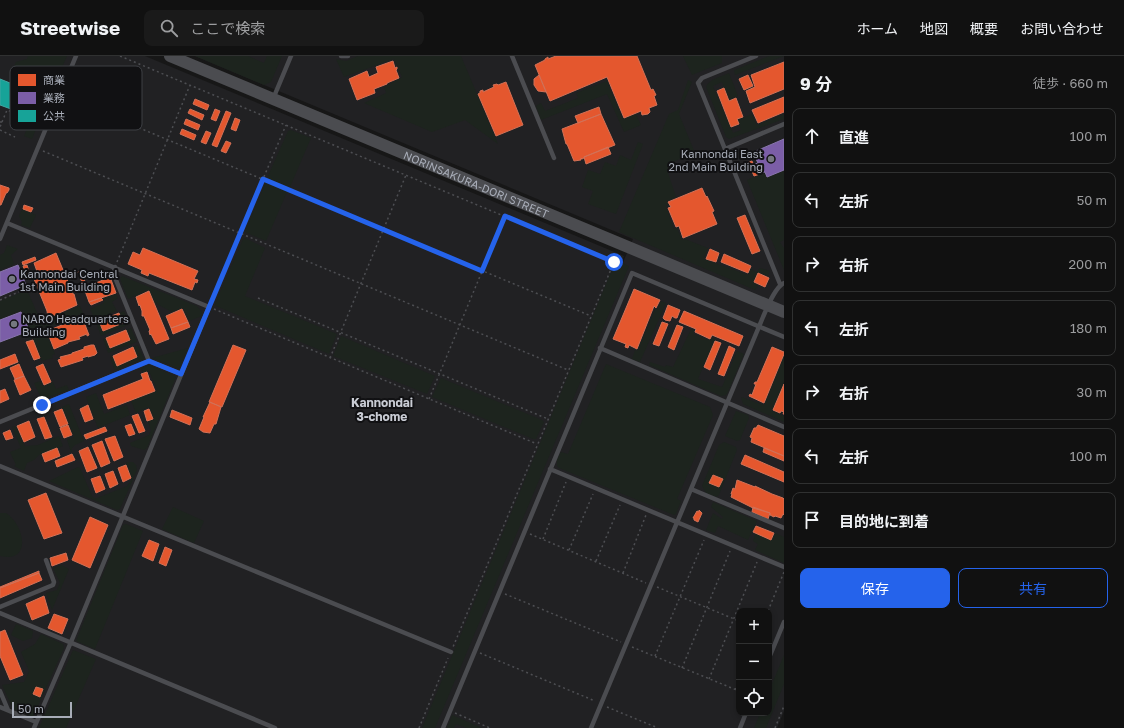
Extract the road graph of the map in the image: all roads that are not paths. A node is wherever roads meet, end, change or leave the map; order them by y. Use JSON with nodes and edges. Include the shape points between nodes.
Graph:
{"nodes":[{"id":1,"x":76,"y":56,"type":"edge"},
{"id":2,"x":170,"y":56,"type":"edge"},
{"id":3,"x":291,"y":56,"type":"edge"},
{"id":4,"x":341,"y":56,"type":"edge"},
{"id":5,"x":348,"y":56,"type":"edge"},
{"id":6,"x":512,"y":56,"type":"edge"},
{"id":7,"x":756,"y":56,"type":"edge"},
{"id":8,"x":72,"y":66,"type":"edge"},
{"id":9,"x":273,"y":99,"type":"junction"},
{"id":10,"x":784,"y":124,"type":"edge"},
{"id":11,"x":46,"y":130,"type":"edge"},
{"id":12,"x":725,"y":149,"type":"junction"},
{"id":13,"x":554,"y":158,"type":"dead end"},
{"id":14,"x":7,"y":223,"type":"junction"},
{"id":15,"x":0,"y":239,"type":"edge"},
{"id":16,"x":115,"y":268,"type":"junction"},
{"id":17,"x":782,"y":284,"type":"edge"},
{"id":18,"x":768,"y":305,"type":"junction"},
{"id":19,"x":784,"y":312,"type":"edge"},
{"id":20,"x":759,"y":327,"type":"junction"},
{"id":21,"x":784,"y":337,"type":"edge"},
{"id":22,"x":600,"y":348,"type":"junction"},
{"id":23,"x":149,"y":361,"type":"junction"},
{"id":24,"x":181,"y":374,"type":"junction"},
{"id":25,"x":727,"y":403,"type":"junction"},
{"id":26,"x":0,"y":422,"type":"edge"},
{"id":27,"x":784,"y":427,"type":"edge"},
{"id":28,"x":0,"y":466,"type":"edge"},
{"id":29,"x":550,"y":469,"type":"junction"},
{"id":30,"x":691,"y":489,"type":"junction"},
{"id":31,"x":122,"y":517,"type":"junction"},
{"id":32,"x":677,"y":522,"type":"junction"},
{"id":33,"x":784,"y":528,"type":"edge"},
{"id":34,"x":46,"y":560,"type":"dead end"},
{"id":35,"x":784,"y":567,"type":"edge"},
{"id":36,"x":0,"y":608,"type":"edge"},
{"id":37,"x":0,"y":613,"type":"edge"},
{"id":38,"x":784,"y":622,"type":"edge"},
{"id":39,"x":70,"y":642,"type":"junction"},
{"id":40,"x":772,"y":651,"type":"edge"},
{"id":41,"x":450,"y":652,"type":"road end"},
{"id":42,"x":0,"y":691,"type":"edge"},
{"id":43,"x":0,"y":707,"type":"edge"},
{"id":44,"x":8,"y":710,"type":"junction"},
{"id":45,"x":745,"y":716,"type":"edge"},
{"id":46,"x":36,"y":722,"type":"junction"},
{"id":47,"x":34,"y":728,"type":"edge"},
{"id":48,"x":275,"y":728,"type":"edge"},
{"id":49,"x":443,"y":728,"type":"edge"},
{"id":50,"x":591,"y":728,"type":"edge"},
{"id":51,"x":740,"y":728,"type":"edge"}],
"edges":[{"from":1,"to":8,"type":"lane"},
{"from":2,"to":9,"type":"street","name":"NORINSAKURA-DORI STREET"},
{"from":3,"to":9,"type":"lane"},
{"from":4,"to":5,"type":"lane"},
{"from":6,"to":13,"type":"lane"},
{"from":7,"to":12,"type":"lane","via":[[702,78],[698,83]]},
{"from":9,"to":18,"type":"street","name":"NORINSAKURA-DORI STREET"},
{"from":10,"to":12,"type":"lane"},
{"from":11,"to":14,"type":"lane"},
{"from":12,"to":17,"type":"lane"},
{"from":14,"to":15,"type":"lane"},
{"from":14,"to":16,"type":"lane"},
{"from":16,"to":23,"type":"lane","via":[[116,280]]},
{"from":16,"to":24,"type":"lane","via":[[209,307]]},
{"from":17,"to":18,"type":"lane"},
{"from":18,"to":19,"type":"street","name":"NORINSAKURA-DORI STREET"},
{"from":18,"to":20,"type":"lane"},
{"from":20,"to":21,"type":"lane"},
{"from":20,"to":22,"type":"lane","via":[[632,273]]},
{"from":20,"to":25,"type":"lane"},
{"from":22,"to":25,"type":"lane"},
{"from":22,"to":29,"type":"lane"},
{"from":23,"to":24,"type":"lane"},
{"from":23,"to":26,"type":"lane"},
{"from":24,"to":31,"type":"lane"},
{"from":25,"to":27,"type":"lane"},
{"from":25,"to":30,"type":"lane"},
{"from":28,"to":31,"type":"lane"},
{"from":29,"to":32,"type":"lane"},
{"from":29,"to":49,"type":"lane"},
{"from":30,"to":32,"type":"lane"},
{"from":30,"to":33,"type":"lane"},
{"from":31,"to":39,"type":"lane"},
{"from":31,"to":41,"type":"lane"},
{"from":32,"to":35,"type":"lane"},
{"from":32,"to":50,"type":"lane"},
{"from":34,"to":36,"type":"lane","via":[[53,585]]},
{"from":37,"to":39,"type":"lane"},
{"from":38,"to":40,"type":"lane"},
{"from":39,"to":46,"type":"lane"},
{"from":39,"to":48,"type":"lane"},
{"from":42,"to":44,"type":"lane"},
{"from":43,"to":44,"type":"lane"},
{"from":44,"to":46,"type":"lane"},
{"from":45,"to":51,"type":"lane"},
{"from":46,"to":47,"type":"lane"}]}
